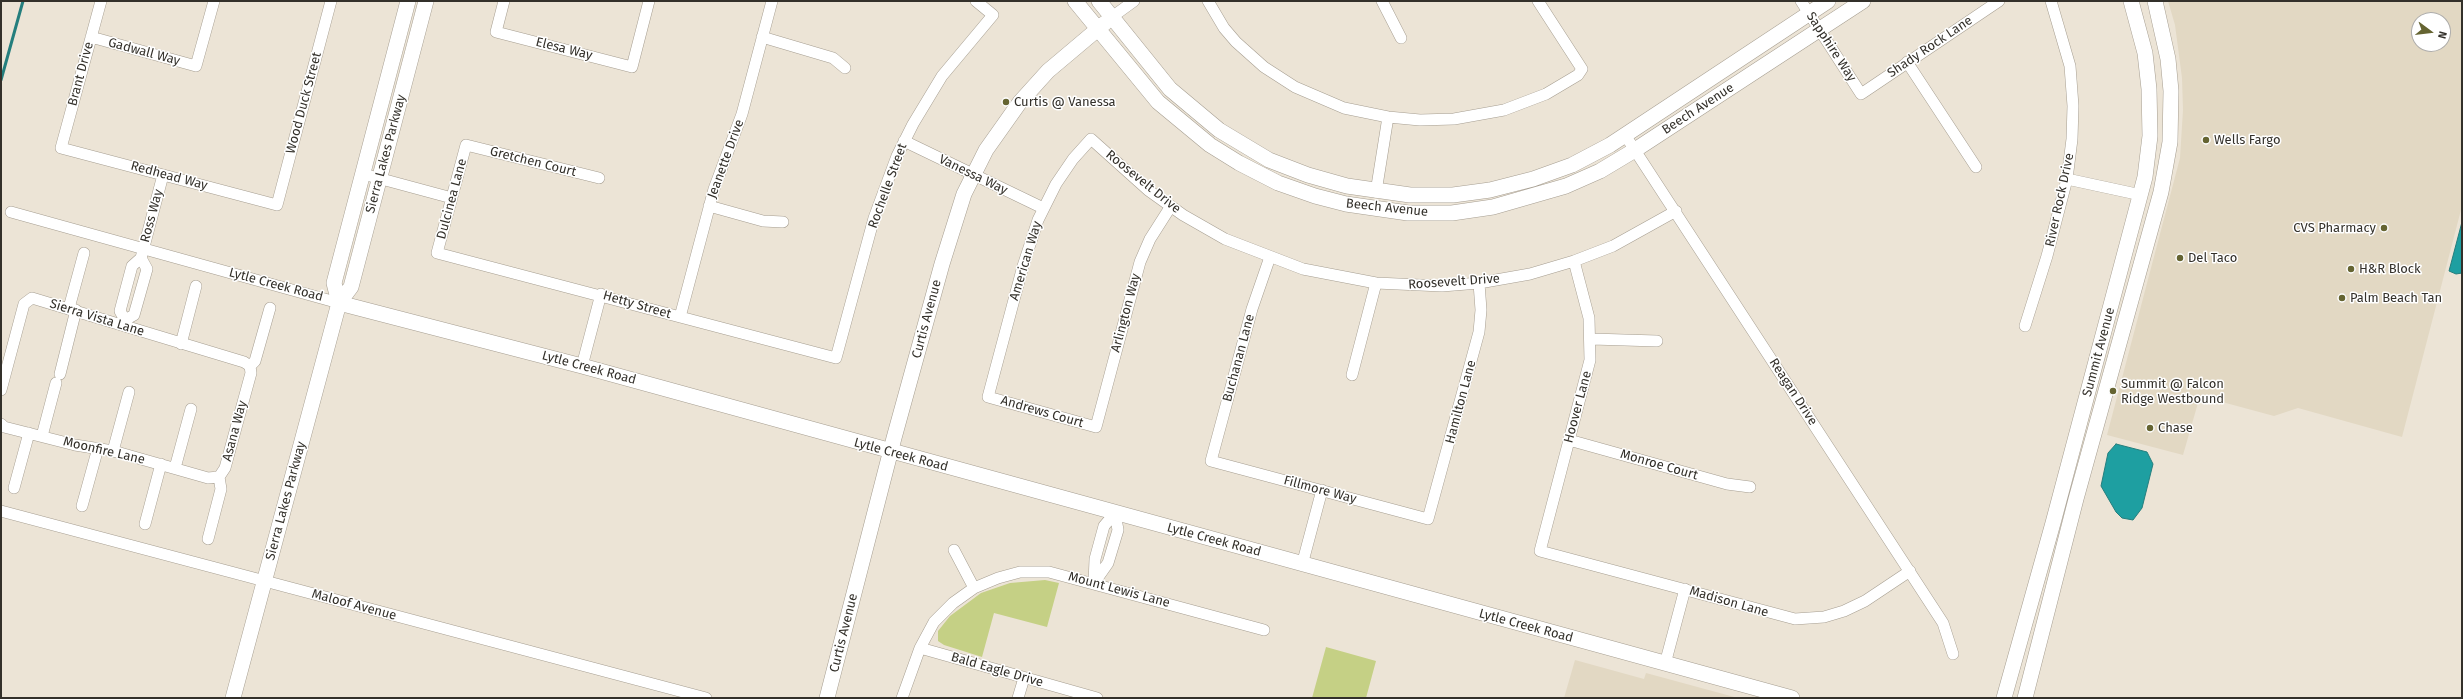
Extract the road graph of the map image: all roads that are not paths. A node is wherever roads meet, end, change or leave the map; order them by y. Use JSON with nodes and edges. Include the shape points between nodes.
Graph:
{"nodes":[{"id":1,"x":101,"y":1,"type":"edge"},
{"id":2,"x":214,"y":1,"type":"edge"},
{"id":3,"x":331,"y":1,"type":"edge"},
{"id":4,"x":408,"y":1,"type":"edge"},
{"id":5,"x":426,"y":1,"type":"edge"},
{"id":6,"x":504,"y":1,"type":"edge"},
{"id":7,"x":649,"y":1,"type":"edge"},
{"id":8,"x":772,"y":1,"type":"edge"},
{"id":9,"x":976,"y":1,"type":"edge"},
{"id":10,"x":1075,"y":1,"type":"edge"},
{"id":11,"x":1099,"y":1,"type":"edge"},
{"id":12,"x":1134,"y":1,"type":"edge"},
{"id":13,"x":1208,"y":1,"type":"edge"},
{"id":14,"x":1382,"y":1,"type":"edge"},
{"id":15,"x":1538,"y":1,"type":"edge"},
{"id":16,"x":1801,"y":1,"type":"edge"},
{"id":17,"x":1828,"y":1,"type":"edge"},
{"id":18,"x":1863,"y":1,"type":"edge"},
{"id":19,"x":1999,"y":1,"type":"edge"},
{"id":20,"x":2051,"y":1,"type":"edge"},
{"id":21,"x":2131,"y":1,"type":"edge"},
{"id":22,"x":2155,"y":1,"type":"edge"},
{"id":23,"x":1809,"y":14,"type":"junction"},
{"id":24,"x":1112,"y":17,"type":"junction"},
{"id":25,"x":1098,"y":29,"type":"junction"},
{"id":26,"x":1819,"y":30,"type":"junction"},
{"id":27,"x":91,"y":37,"type":"junction"},
{"id":28,"x":762,"y":37,"type":"junction"},
{"id":29,"x":1401,"y":38,"type":"dead end"},
{"id":30,"x":1907,"y":62,"type":"junction"},
{"id":31,"x":845,"y":68,"type":"dead end"},
{"id":32,"x":1861,"y":94,"type":"joint"},
{"id":33,"x":1388,"y":117,"type":"junction"},
{"id":34,"x":1625,"y":135,"type":"junction"},
{"id":35,"x":1091,"y":139,"type":"joint"},
{"id":36,"x":904,"y":141,"type":"junction"},
{"id":37,"x":466,"y":145,"type":"joint"},
{"id":38,"x":61,"y":148,"type":"joint"},
{"id":39,"x":1635,"y":150,"type":"junction"},
{"id":40,"x":1976,"y":167,"type":"dead end"},
{"id":41,"x":363,"y":174,"type":"junction"},
{"id":42,"x":973,"y":174,"type":"junction"},
{"id":43,"x":163,"y":175,"type":"junction"},
{"id":44,"x":380,"y":178,"type":"junction"},
{"id":45,"x":599,"y":178,"type":"dead end"},
{"id":46,"x":2067,"y":179,"type":"junction"},
{"id":47,"x":1376,"y":192,"type":"junction"},
{"id":48,"x":2141,"y":195,"type":"junction"},
{"id":49,"x":452,"y":198,"type":"junction"},
{"id":50,"x":277,"y":205,"type":"joint"},
{"id":51,"x":709,"y":206,"type":"junction"},
{"id":52,"x":1171,"y":206,"type":"junction"},
{"id":53,"x":1043,"y":208,"type":"junction"},
{"id":54,"x":11,"y":212,"type":"dead end"},
{"id":55,"x":1676,"y":212,"type":"junction"},
{"id":56,"x":782,"y":222,"type":"dead end"},
{"id":57,"x":84,"y":253,"type":"dead end"},
{"id":58,"x":437,"y":253,"type":"joint"},
{"id":59,"x":142,"y":254,"type":"junction"},
{"id":60,"x":1270,"y":257,"type":"junction"},
{"id":61,"x":1574,"y":261,"type":"junction"},
{"id":62,"x":1479,"y":282,"type":"junction"},
{"id":63,"x":1376,"y":283,"type":"junction"},
{"id":64,"x":196,"y":286,"type":"dead end"},
{"id":65,"x":601,"y":294,"type":"junction"},
{"id":66,"x":339,"y":303,"type":"junction"},
{"id":67,"x":270,"y":308,"type":"dead end"},
{"id":68,"x":73,"y":309,"type":"junction"},
{"id":69,"x":680,"y":317,"type":"junction"},
{"id":70,"x":124,"y":323,"type":"junction"},
{"id":71,"x":2025,"y":326,"type":"dead end"},
{"id":72,"x":1592,"y":339,"type":"junction"},
{"id":73,"x":1657,"y":341,"type":"dead end"},
{"id":74,"x":181,"y":344,"type":"junction"},
{"id":75,"x":836,"y":358,"type":"joint"},
{"id":76,"x":582,"y":366,"type":"junction"},
{"id":77,"x":250,"y":370,"type":"junction"},
{"id":78,"x":1352,"y":375,"type":"dead end"},
{"id":79,"x":1,"y":390,"type":"edge"},
{"id":80,"x":129,"y":392,"type":"dead end"},
{"id":81,"x":988,"y":397,"type":"joint"},
{"id":82,"x":191,"y":409,"type":"dead end"},
{"id":83,"x":1,"y":424,"type":"edge"},
{"id":84,"x":1096,"y":427,"type":"joint"},
{"id":85,"x":29,"y":433,"type":"junction"},
{"id":86,"x":42,"y":436,"type":"junction"},
{"id":87,"x":1569,"y":440,"type":"junction"},
{"id":88,"x":98,"y":448,"type":"junction"},
{"id":89,"x":113,"y":451,"type":"junction"},
{"id":90,"x":890,"y":452,"type":"junction"},
{"id":91,"x":1211,"y":461,"type":"joint"},
{"id":92,"x":161,"y":464,"type":"junction"},
{"id":93,"x":175,"y":468,"type":"junction"},
{"id":94,"x":214,"y":477,"type":"junction"},
{"id":95,"x":1750,"y":487,"type":"dead end"},
{"id":96,"x":14,"y":488,"type":"dead end"},
{"id":97,"x":1322,"y":490,"type":"junction"},
{"id":98,"x":82,"y":506,"type":"dead end"},
{"id":99,"x":1,"y":511,"type":"edge"},
{"id":100,"x":1115,"y":513,"type":"junction"},
{"id":101,"x":1428,"y":520,"type":"joint"},
{"id":102,"x":145,"y":524,"type":"dead end"},
{"id":103,"x":208,"y":539,"type":"dead end"},
{"id":104,"x":954,"y":550,"type":"dead end"},
{"id":105,"x":1540,"y":551,"type":"joint"},
{"id":106,"x":1302,"y":564,"type":"junction"},
{"id":107,"x":1910,"y":571,"type":"junction"},
{"id":108,"x":264,"y":581,"type":"junction"},
{"id":109,"x":1094,"y":583,"type":"junction"},
{"id":110,"x":974,"y":588,"type":"junction"},
{"id":111,"x":1685,"y":589,"type":"junction"},
{"id":112,"x":1264,"y":630,"type":"dead end"},
{"id":113,"x":920,"y":648,"type":"junction"},
{"id":114,"x":1953,"y":654,"type":"dead end"},
{"id":115,"x":1665,"y":664,"type":"junction"},
{"id":116,"x":1024,"y":678,"type":"junction"},
{"id":117,"x":233,"y":698,"type":"edge"},
{"id":118,"x":706,"y":698,"type":"edge"},
{"id":119,"x":827,"y":698,"type":"edge"},
{"id":120,"x":902,"y":698,"type":"edge"},
{"id":121,"x":1018,"y":698,"type":"edge"},
{"id":122,"x":1097,"y":698,"type":"edge"},
{"id":123,"x":1792,"y":698,"type":"edge"},
{"id":124,"x":2004,"y":698,"type":"edge"},
{"id":125,"x":2025,"y":698,"type":"edge"}],
"edges":[{"from":1,"to":27,"type":"street","name":"Brant Drive"},
{"from":2,"to":27,"type":"street","name":"Gadwall Way","via":[[196,66]]},
{"from":3,"to":50,"type":"street","name":"Wood Duck Street"},
{"from":4,"to":41,"type":"street","name":"Sierra Lakes Parkway"},
{"from":5,"to":44,"type":"street","name":"Sierra Lakes Parkway"},
{"from":6,"to":7,"type":"street","name":"Elesa Way","via":[[496,32],[632,67]]},
{"from":8,"to":28,"type":"street","name":"Jeanette Drive"},
{"from":9,"to":36,"type":"street","name":"Rochelle Street","via":[[993,15],[942,76]]},
{"from":10,"to":25,"type":"street","name":"Beech Avenue"},
{"from":11,"to":24,"type":"street","name":"Beech Avenue"},
{"from":12,"to":24,"type":"street","name":"Curtis Avenue"},
{"from":13,"to":33,"type":"street","via":[[1224,28],[1236,42],[1264,67],[1281,78],[1335,105]]},
{"from":14,"to":29,"type":"street"},
{"from":15,"to":33,"type":"street","via":[[1582,69],[1572,81],[1504,110],[1442,120]]},
{"from":16,"to":23,"type":"street","name":"Sapphire Way"},
{"from":17,"to":23,"type":"street","name":"Beech Avenue"},
{"from":18,"to":26,"type":"street","name":"Beech Avenue"},
{"from":19,"to":30,"type":"street","name":"Shady Rock Lane"},
{"from":20,"to":46,"type":"street","name":"River Rock Drive","via":[[2070,66],[2072,86],[2072,139]]},
{"from":21,"to":48,"type":"street","name":"Summit Avenue","via":[[2145,53],[2150,100],[2150,136]]},
{"from":22,"to":125,"type":"street","name":"Summit Avenue","via":[[2168,59],[2171,91],[2170,142],[2162,185],[2076,498]]},
{"from":23,"to":26,"type":"street","name":"Sapphire Way"},
{"from":23,"to":34,"type":"street","name":"Beech Avenue"},
{"from":24,"to":25,"type":"street","name":"Curtis Avenue"},
{"from":24,"to":47,"type":"street","name":"Beech Avenue","via":[[1170,89],[1219,130],[1269,160],[1308,175]]},
{"from":25,"to":39,"type":"street","name":"Beech Avenue","via":[[1158,102],[1210,146],[1278,183],[1346,204],[1408,213],[1452,213],[1493,207],[1566,186],[1600,171]]},
{"from":25,"to":42,"type":"street","name":"Curtis Avenue","via":[[1048,72],[1020,102],[994,138]]},
{"from":26,"to":32,"type":"street","name":"Sapphire Way"},
{"from":26,"to":39,"type":"street","name":"Beech Avenue"},
{"from":27,"to":38,"type":"street","name":"Brant Drive"},
{"from":28,"to":31,"type":"street","via":[[834,58]]},
{"from":28,"to":51,"type":"street","name":"Jeanette Drive","via":[[742,114]]},
{"from":30,"to":32,"type":"street","name":"Shady Rock Lane"},
{"from":30,"to":40,"type":"street"},
{"from":33,"to":47,"type":"street"},
{"from":34,"to":39,"type":"street","name":"Reagan Drive"},
{"from":34,"to":47,"type":"street","name":"Beech Avenue","via":[[1572,165],[1533,179],[1490,190],[1453,195]]},
{"from":35,"to":52,"type":"street","name":"Roosevelt Drive","via":[[1127,172]]},
{"from":35,"to":53,"type":"street","name":"American Way","via":[[1060,177]]},
{"from":36,"to":42,"type":"street","name":"Vanessa Way"},
{"from":36,"to":75,"type":"street","name":"Rochelle Street","via":[[890,171],[874,218]]},
{"from":37,"to":45,"type":"street","name":"Gretchen Court"},
{"from":37,"to":49,"type":"street","name":"Dulcinea Lane"},
{"from":38,"to":43,"type":"street","name":"Redhead Way"},
{"from":39,"to":55,"type":"street","name":"Reagan Drive"},
{"from":41,"to":44,"type":"street"},
{"from":41,"to":66,"type":"street","name":"Sierra Lakes Parkway","via":[[334,283]]},
{"from":42,"to":53,"type":"street","name":"Vanessa Way"},
{"from":42,"to":90,"type":"street","name":"Curtis Avenue","via":[[955,217]]},
{"from":43,"to":50,"type":"street","name":"Redhead Way"},
{"from":43,"to":59,"type":"street","name":"Ross Way"},
{"from":44,"to":49,"type":"street"},
{"from":44,"to":66,"type":"street","name":"Sierra Lakes Parkway","via":[[351,287]]},
{"from":46,"to":48,"type":"street"},
{"from":46,"to":71,"type":"street","name":"River Rock Drive"},
{"from":48,"to":124,"type":"street","name":"Summit Avenue"},
{"from":49,"to":58,"type":"street","name":"Dulcinea Lane"},
{"from":51,"to":56,"type":"street","via":[[763,221]]},
{"from":51,"to":69,"type":"street","name":"Jeanette Drive"},
{"from":52,"to":60,"type":"street","name":"Roosevelt Drive","via":[[1221,237]]},
{"from":52,"to":84,"type":"street","name":"Arlington Way","via":[[1150,239],[1140,262]]},
{"from":53,"to":81,"type":"street","name":"American Way","via":[[1026,254]]},
{"from":54,"to":59,"type":"street","name":"Lytle Creek Road"},
{"from":55,"to":61,"type":"street","name":"Roosevelt Drive","via":[[1613,246]]},
{"from":55,"to":107,"type":"street","name":"Reagan Drive"},
{"from":57,"to":68,"type":"street"},
{"from":58,"to":65,"type":"street","name":"Hetty Street"},
{"from":59,"to":66,"type":"street","name":"Lytle Creek Road"},
{"from":59,"to":70,"type":"street","name":"Ross Way","via":[[132,266],[120,310]]},
{"from":60,"to":63,"type":"street","name":"Roosevelt Drive","via":[[1312,271]]},
{"from":60,"to":91,"type":"street","name":"Buchanan Lane","via":[[1252,309]]},
{"from":61,"to":62,"type":"street","name":"Roosevelt Drive","via":[[1510,278]]},
{"from":61,"to":72,"type":"street","name":"Hoover Lane","via":[[1585,298]]},
{"from":62,"to":63,"type":"street","name":"Roosevelt Drive","via":[[1428,286]]},
{"from":62,"to":101,"type":"street","name":"Hamilton Lane","via":[[1479,332]]},
{"from":63,"to":78,"type":"street"},
{"from":64,"to":74,"type":"street"},
{"from":65,"to":69,"type":"street","name":"Hetty Street"},
{"from":65,"to":76,"type":"street"},
{"from":66,"to":76,"type":"street","name":"Lytle Creek Road"},
{"from":66,"to":108,"type":"street","name":"Sierra Lakes Parkway"},
{"from":67,"to":77,"type":"street","name":"Asana Way"},
{"from":68,"to":70,"type":"street","name":"Sierra Vista Lane"},
{"from":68,"to":79,"type":"street","name":"Sierra Vista Lane","via":[[32,298],[24,304]]},
{"from":68,"to":86,"type":"street"},
{"from":69,"to":75,"type":"street","name":"Hetty Street"},
{"from":70,"to":74,"type":"street","name":"Sierra Vista Lane"},
{"from":72,"to":73,"type":"street"},
{"from":72,"to":87,"type":"street","name":"Hoover Lane","via":[[1590,360]]},
{"from":74,"to":77,"type":"street","name":"Sierra Vista Lane","via":[[244,362]]},
{"from":76,"to":90,"type":"street","name":"Lytle Creek Road"},
{"from":77,"to":94,"type":"street","name":"Asana Way","via":[[225,468]]},
{"from":80,"to":89,"type":"street"},
{"from":81,"to":84,"type":"street","name":"Andrews Court"},
{"from":82,"to":93,"type":"street"},
{"from":83,"to":85,"type":"street","name":"Moonfire Lane"},
{"from":85,"to":86,"type":"street","name":"Moonfire Lane"},
{"from":85,"to":96,"type":"street"},
{"from":86,"to":88,"type":"street","name":"Moonfire Lane"},
{"from":87,"to":95,"type":"street","name":"Monroe Court","via":[[1727,484]]},
{"from":87,"to":105,"type":"street","name":"Hoover Lane"},
{"from":88,"to":89,"type":"street","name":"Moonfire Lane"},
{"from":88,"to":98,"type":"street"},
{"from":89,"to":92,"type":"street","name":"Moonfire Lane"},
{"from":90,"to":100,"type":"street","name":"Lytle Creek Road"},
{"from":90,"to":119,"type":"street","name":"Curtis Avenue"},
{"from":91,"to":97,"type":"street","name":"Fillmore Way"},
{"from":92,"to":93,"type":"street","name":"Moonfire Lane"},
{"from":92,"to":102,"type":"street"},
{"from":93,"to":94,"type":"street","name":"Moonfire Lane"},
{"from":94,"to":103,"type":"street","via":[[221,489]]},
{"from":97,"to":101,"type":"street","name":"Fillmore Way"},
{"from":97,"to":106,"type":"street"},
{"from":99,"to":108,"type":"street","name":"Maloof Avenue"},
{"from":100,"to":106,"type":"street","name":"Lytle Creek Road"},
{"from":100,"to":109,"type":"street","via":[[1118,530],[1108,563]]},
{"from":104,"to":110,"type":"street"},
{"from":105,"to":111,"type":"street","name":"Madison Lane"},
{"from":106,"to":115,"type":"street","name":"Lytle Creek Road"},
{"from":107,"to":111,"type":"street","name":"Madison Lane","via":[[1855,606],[1832,615],[1810,618],[1777,615]]},
{"from":107,"to":114,"type":"street","name":"Reagan Drive","via":[[1944,623]]},
{"from":108,"to":117,"type":"street","name":"Sierra Lakes Parkway"},
{"from":108,"to":118,"type":"street","name":"Maloof Avenue"},
{"from":109,"to":110,"type":"street","name":"Mount Lewis Lane","via":[[1049,572],[1034,572],[998,578]]},
{"from":109,"to":112,"type":"street","name":"Mount Lewis Lane"},
{"from":110,"to":113,"type":"street","name":"Mount Lewis Lane","via":[[953,603],[934,622]]},
{"from":111,"to":115,"type":"street"},
{"from":113,"to":116,"type":"street","name":"Bald Eagle Drive"},
{"from":113,"to":120,"type":"street","name":"Mount Lewis Lane"},
{"from":115,"to":123,"type":"street","name":"Lytle Creek Road"},
{"from":116,"to":121,"type":"street"},
{"from":116,"to":122,"type":"street","name":"Bald Eagle Drive"}]}
